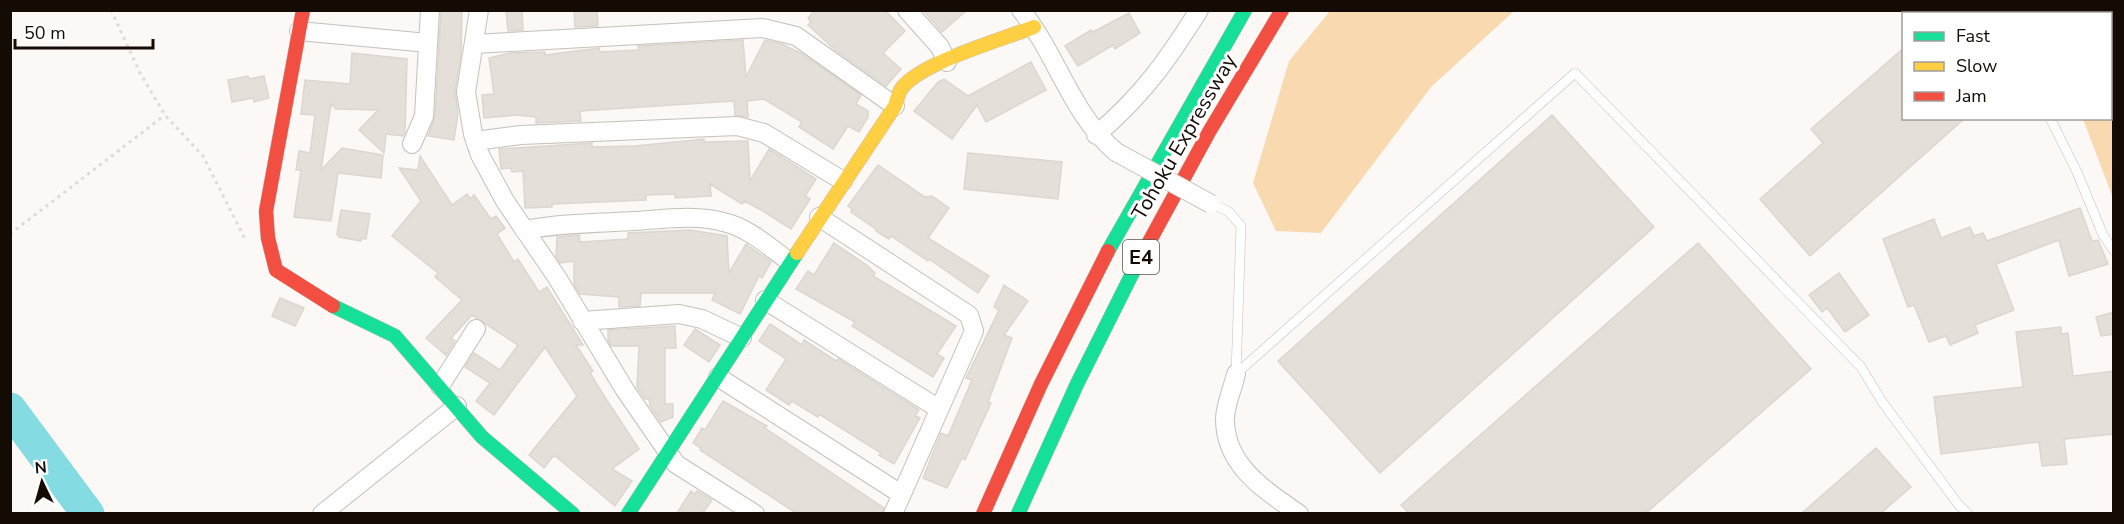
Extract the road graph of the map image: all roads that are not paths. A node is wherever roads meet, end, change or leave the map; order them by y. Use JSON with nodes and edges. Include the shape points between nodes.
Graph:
{"nodes":[{"id":1,"x":303,"y":10,"type":"edge"},
{"id":2,"x":430,"y":10,"type":"edge"},
{"id":3,"x":479,"y":10,"type":"edge"},
{"id":4,"x":907,"y":10,"type":"edge"},
{"id":5,"x":1021,"y":10,"type":"edge"},
{"id":6,"x":1199,"y":10,"type":"edge"},
{"id":7,"x":1245,"y":10,"type":"edge"},
{"id":8,"x":1282,"y":10,"type":"edge"},
{"id":9,"x":1034,"y":27,"type":"junction"},
{"id":10,"x":299,"y":31,"type":"junction"},
{"id":11,"x":428,"y":43,"type":"junction"},
{"id":12,"x":474,"y":44,"type":"junction"},
{"id":13,"x":947,"y":62,"type":"junction"},
{"id":14,"x":895,"y":106,"type":"junction"},
{"id":15,"x":2051,"y":120,"type":"edge"},
{"id":16,"x":1096,"y":135,"type":"junction"},
{"id":17,"x":475,"y":141,"type":"junction"},
{"id":18,"x":412,"y":144,"type":"dead end"},
{"id":19,"x":843,"y":181,"type":"junction"},
{"id":20,"x":1211,"y":204,"type":"joint"},
{"id":21,"x":819,"y":217,"type":"junction"},
{"id":22,"x":525,"y":230,"type":"junction"},
{"id":23,"x":2114,"y":251,"type":"edge"},
{"id":24,"x":789,"y":261,"type":"junction"},
{"id":25,"x":765,"y":300,"type":"junction"},
{"id":26,"x":582,"y":321,"type":"junction"},
{"id":27,"x":476,"y":329,"type":"dead end"},
{"id":28,"x":742,"y":338,"type":"junction"},
{"id":29,"x":1236,"y":374,"type":"junction"},
{"id":30,"x":718,"y":377,"type":"junction"},
{"id":31,"x":440,"y":386,"type":"junction"},
{"id":32,"x":457,"y":406,"type":"junction"},
{"id":33,"x":939,"y":409,"type":"junction"},
{"id":34,"x":668,"y":453,"type":"junction"},
{"id":35,"x":901,"y":494,"type":"junction"},
{"id":36,"x":322,"y":513,"type":"edge"},
{"id":37,"x":573,"y":513,"type":"edge"},
{"id":38,"x":628,"y":513,"type":"edge"},
{"id":39,"x":755,"y":513,"type":"edge"},
{"id":40,"x":893,"y":513,"type":"edge"},
{"id":41,"x":983,"y":513,"type":"edge"},
{"id":42,"x":1018,"y":513,"type":"edge"},
{"id":43,"x":1299,"y":513,"type":"edge"},
{"id":44,"x":1968,"y":513,"type":"edge"}],
"edges":[{"from":1,"to":10,"type":"main road"},
{"from":2,"to":11,"type":"street"},
{"from":3,"to":12,"type":"street"},
{"from":4,"to":13,"type":"street","via":[[940,47]]},
{"from":5,"to":9,"type":"street"},
{"from":6,"to":16,"type":"street","via":[[1161,69],[1129,106]]},
{"from":7,"to":41,"type":"main road","name":"Tohoku Expressway","number":"E4","via":[[1106,255]]},
{"from":8,"to":42,"type":"main road","name":"Tohoku Expressway","number":"E4","via":[[1132,272]]},
{"from":9,"to":13,"type":"main road"},
{"from":9,"to":16,"type":"street"},
{"from":10,"to":11,"type":"street"},
{"from":10,"to":31,"type":"main road","via":[[266,211],[276,270],[318,298],[395,336]]},
{"from":11,"to":18,"type":"street","via":[[424,116]]},
{"from":12,"to":14,"type":"street","via":[[763,28],[796,36]]},
{"from":12,"to":17,"type":"street","via":[[466,92]]},
{"from":13,"to":14,"type":"main road","via":[[903,88]]},
{"from":14,"to":19,"type":"main road"},
{"from":15,"to":23,"type":"lane"},
{"from":16,"to":20,"type":"street","bridge":true,"via":[[1116,152]]},
{"from":17,"to":19,"type":"street","via":[[521,135],[737,126],[772,137]]},
{"from":17,"to":22,"type":"street"},
{"from":19,"to":21,"type":"main road"},
{"from":20,"to":29,"type":"lane","via":[[1228,211],[1241,226]]},
{"from":21,"to":24,"type":"main road"},
{"from":21,"to":33,"type":"street","via":[[969,315],[974,331]]},
{"from":22,"to":24,"type":"street","via":[[548,225],[684,218],[713,221],[750,234]]},
{"from":22,"to":26,"type":"street"},
{"from":24,"to":25,"type":"main road"},
{"from":25,"to":28,"type":"main road"},
{"from":25,"to":33,"type":"street"},
{"from":26,"to":28,"type":"street","via":[[679,314],[702,319]]},
{"from":26,"to":34,"type":"street"},
{"from":27,"to":31,"type":"street"},
{"from":28,"to":30,"type":"main road"},
{"from":29,"to":43,"type":"street","via":[[1225,420],[1234,457],[1257,485]]},
{"from":29,"to":44,"type":"lane","via":[[1575,73],[1861,367],[1883,404]]},
{"from":30,"to":34,"type":"main road"},
{"from":30,"to":35,"type":"street"},
{"from":31,"to":32,"type":"main road"},
{"from":32,"to":36,"type":"street"},
{"from":32,"to":37,"type":"main road","via":[[482,437]]},
{"from":33,"to":35,"type":"street"},
{"from":34,"to":38,"type":"main road"},
{"from":34,"to":39,"type":"street","via":[[676,464]]},
{"from":35,"to":40,"type":"street"}]}
